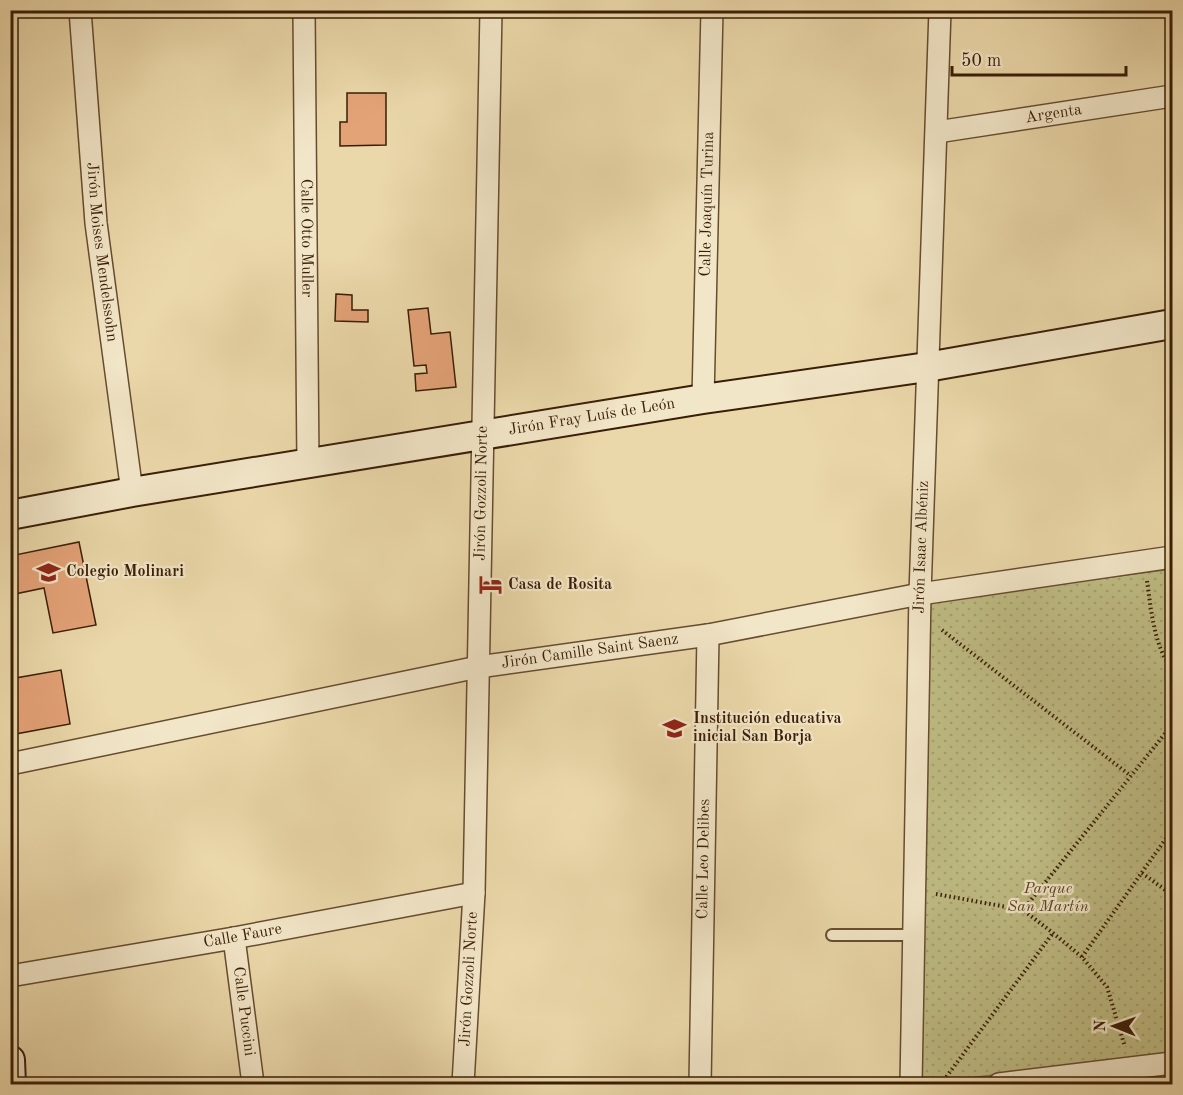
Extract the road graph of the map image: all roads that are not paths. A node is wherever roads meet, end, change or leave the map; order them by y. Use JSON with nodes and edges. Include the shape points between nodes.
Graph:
{"nodes":[{"id":1,"x":80,"y":10,"type":"edge"},
{"id":2,"x":304,"y":10,"type":"edge"},
{"id":3,"x":491,"y":10,"type":"edge"},
{"id":4,"x":712,"y":10,"type":"edge"},
{"id":5,"x":940,"y":10,"type":"edge"},
{"id":6,"x":1173,"y":96,"type":"edge"},
{"id":7,"x":937,"y":132,"type":"junction"},
{"id":8,"x":1173,"y":324,"type":"edge"},
{"id":9,"x":927,"y":367,"type":"junction"},
{"id":10,"x":703,"y":399,"type":"junction"},
{"id":11,"x":482,"y":436,"type":"junction"},
{"id":12,"x":308,"y":465,"type":"junction"},
{"id":13,"x":132,"y":492,"type":"junction"},
{"id":14,"x":10,"y":515,"type":"edge"},
{"id":15,"x":1173,"y":557,"type":"edge"},
{"id":16,"x":919,"y":603,"type":"junction"},
{"id":17,"x":708,"y":634,"type":"junction"},
{"id":18,"x":478,"y":667,"type":"junction"},
{"id":19,"x":10,"y":764,"type":"edge"},
{"id":20,"x":474,"y":893,"type":"junction"},
{"id":21,"x":832,"y":935,"type":"dead end"},
{"id":22,"x":914,"y":935,"type":"junction"},
{"id":23,"x":234,"y":938,"type":"junction"},
{"id":24,"x":10,"y":976,"type":"edge"},
{"id":25,"x":10,"y":1060,"type":"edge"},
{"id":26,"x":1173,"y":1063,"type":"edge"},
{"id":27,"x":11,"y":1084,"type":"edge"},
{"id":28,"x":253,"y":1084,"type":"edge"},
{"id":29,"x":463,"y":1084,"type":"edge"},
{"id":30,"x":700,"y":1084,"type":"edge"},
{"id":31,"x":911,"y":1084,"type":"edge"},
{"id":32,"x":999,"y":1084,"type":"edge"}],
"edges":[{"from":1,"to":13,"type":"street","name":"Jirón Moises Mendelssohn","via":[[96,223]]},
{"from":2,"to":12,"type":"street","name":"Calle Otto Muller"},
{"from":3,"to":11,"type":"street","name":"Jirón Gozzoli Norte"},
{"from":4,"to":10,"type":"street","name":"Calle Joaquín Turina"},
{"from":5,"to":7,"type":"street","name":"Jirón Isaac Albéniz"},
{"from":6,"to":7,"type":"street","name":"Argenta"},
{"from":7,"to":9,"type":"street","name":"Jirón Isaac Albéniz"},
{"from":8,"to":9,"type":"street","name":"Jirón Fray Luís de León"},
{"from":9,"to":10,"type":"street","name":"Jirón Fray Luís de León"},
{"from":9,"to":16,"type":"street","name":"Jirón Isaac Albéniz"},
{"from":10,"to":11,"type":"street","name":"Jirón Fray Luís de León"},
{"from":11,"to":12,"type":"street","name":"Jirón Fray Luís de León"},
{"from":11,"to":18,"type":"street","name":"Jirón Gozzoli Norte"},
{"from":12,"to":13,"type":"street","name":"Jirón Fray Luís de León"},
{"from":13,"to":14,"type":"street","name":"Jirón Fray Luís de León"},
{"from":15,"to":16,"type":"street","name":"Jirón Camille Saint Saenz"},
{"from":16,"to":17,"type":"street","name":"Jirón Camille Saint Saenz"},
{"from":16,"to":22,"type":"street","name":"Jirón Isaac Albéniz"},
{"from":17,"to":18,"type":"street","name":"Jirón Camille Saint Saenz"},
{"from":17,"to":30,"type":"street","name":"Calle Leo Delibes"},
{"from":18,"to":19,"type":"street","name":"Jirón Camille Saint Saenz"},
{"from":18,"to":20,"type":"street","name":"Jirón Gozzoli Norte"},
{"from":20,"to":23,"type":"street","name":"Calle Faure"},
{"from":20,"to":29,"type":"street","name":"Jirón Gozzoli Norte"},
{"from":21,"to":22,"type":"lane"},
{"from":22,"to":31,"type":"street","name":"Jirón Isaac Albéniz"},
{"from":23,"to":24,"type":"street","name":"Calle Faure"},
{"from":23,"to":28,"type":"street","name":"Calle Puccini"},
{"from":25,"to":27,"type":"street"},
{"from":26,"to":32,"type":"street"}]}
